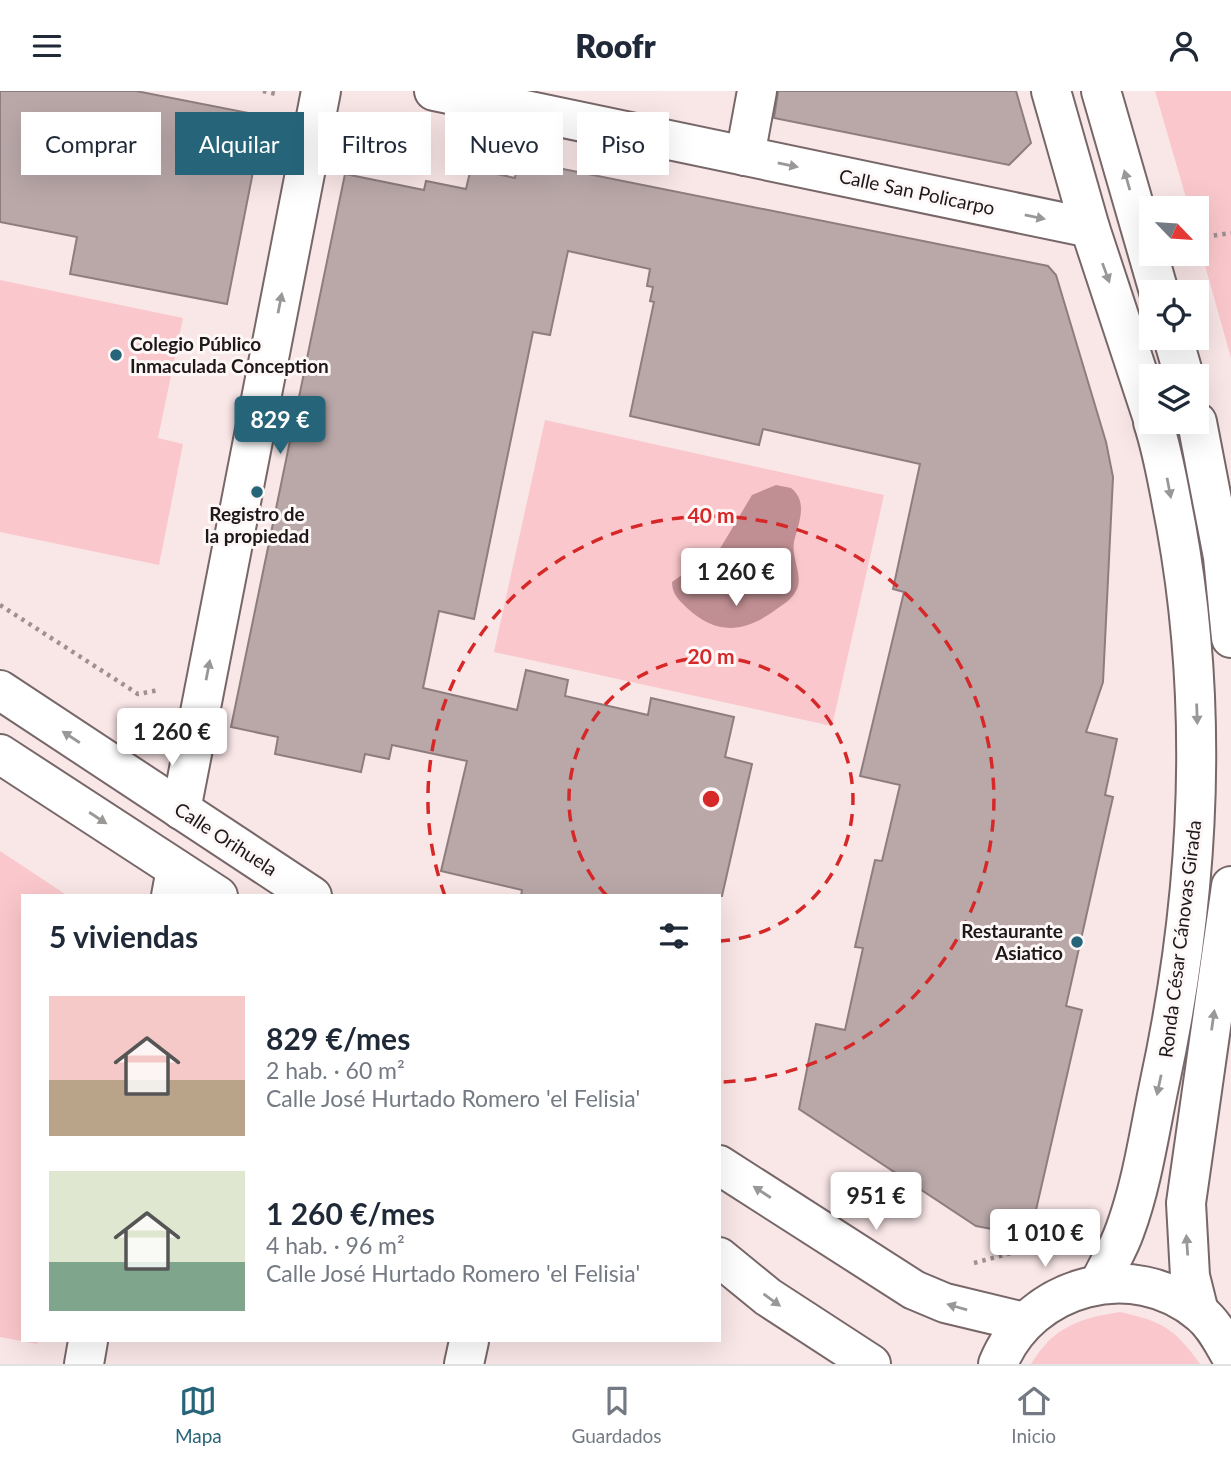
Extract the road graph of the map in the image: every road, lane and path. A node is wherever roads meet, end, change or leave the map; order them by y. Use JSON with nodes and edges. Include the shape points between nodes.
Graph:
{"nodes":[{"id":1,"x":321,"y":91,"type":"edge"},
{"id":2,"x":434,"y":91,"type":"edge"},
{"id":3,"x":757,"y":91,"type":"edge"},
{"id":4,"x":1051,"y":91,"type":"edge"},
{"id":5,"x":1101,"y":91,"type":"edge"},
{"id":6,"x":745,"y":156,"type":"junction"},
{"id":7,"x":1090,"y":228,"type":"junction"},
{"id":8,"x":1231,"y":233,"type":"edge"},
{"id":9,"x":1209,"y":236,"type":"edge"},
{"id":10,"x":1156,"y":280,"type":"edge"},
{"id":11,"x":1139,"y":377,"type":"edge"},
{"id":12,"x":1157,"y":434,"type":"edge"},
{"id":13,"x":1199,"y":434,"type":"edge"},
{"id":14,"x":0,"y":605,"type":"edge"},
{"id":15,"x":1231,"y":638,"type":"edge"},
{"id":16,"x":170,"y":688,"type":"dead end"},
{"id":17,"x":0,"y":690,"type":"edge"},
{"id":18,"x":0,"y":754,"type":"edge"},
{"id":19,"x":181,"y":810,"type":"junction"},
{"id":20,"x":174,"y":882,"type":"edge"},
{"id":21,"x":1231,"y":886,"type":"edge"},
{"id":22,"x":212,"y":894,"type":"edge"},
{"id":23,"x":309,"y":894,"type":"edge"},
{"id":24,"x":721,"y":1165,"type":"edge"},
{"id":25,"x":1085,"y":1210,"type":"dead end"},
{"id":26,"x":721,"y":1259,"type":"edge"},
{"id":27,"x":963,"y":1266,"type":"dead end"},
{"id":28,"x":1100,"y":1282,"type":"junction"},
{"id":29,"x":1199,"y":1312,"type":"junction"},
{"id":30,"x":1024,"y":1322,"type":"junction"},
{"id":31,"x":88,"y":1342,"type":"edge"},
{"id":32,"x":469,"y":1342,"type":"edge"},
{"id":33,"x":1231,"y":1356,"type":"edge"},
{"id":34,"x":84,"y":1364,"type":"edge"},
{"id":35,"x":464,"y":1364,"type":"edge"},
{"id":36,"x":871,"y":1364,"type":"edge"},
{"id":37,"x":998,"y":1364,"type":"edge"}],
"edges":[{"from":19,"to":1,"type":"street","one_way":true},
{"from":2,"to":6,"type":"street","name":"Calle San Policarpo"},
{"from":3,"to":6,"type":"street"},
{"from":4,"to":7,"type":"street"},
{"from":10,"to":5,"type":"street","one_way":true},
{"from":6,"to":7,"type":"street","name":"Calle San Policarpo","one_way":true},
{"from":7,"to":11,"type":"street","one_way":true},
{"from":8,"to":9,"type":"path"},
{"from":12,"to":28,"type":"street","name":"Ronda César Cánovas Girada","one_way":true,"via":[[1187,585],[1198,714],[1196,839],[1171,1030],[1129,1218]]},
{"from":13,"to":15,"type":"street","via":[[1223,557]]},
{"from":14,"to":16,"type":"path","via":[[138,694]]},
{"from":19,"to":17,"type":"street","name":"Calle Orihuela","one_way":true},
{"from":18,"to":20,"type":"street","one_way":true},
{"from":19,"to":23,"type":"street","name":"Calle Orihuela"},
{"from":20,"to":22,"type":"street"},
{"from":29,"to":21,"type":"street","one_way":true,"via":[[1190,1276],[1186,1203]]},
{"from":30,"to":24,"type":"street","one_way":true,"via":[[945,1303],[914,1290]]},
{"from":25,"to":27,"type":"path","via":[[1070,1226],[1037,1246]]},
{"from":26,"to":36,"type":"street","one_way":true,"via":[[768,1297]]},
{"from":28,"to":29,"type":"street","via":[[1153,1286]]},
{"from":28,"to":30,"type":"street","via":[[1059,1295]]},
{"from":29,"to":33,"type":"street","via":[[1219,1333]]},
{"from":30,"to":37,"type":"street"},
{"from":31,"to":34,"type":"street"},
{"from":32,"to":35,"type":"street"}]}
